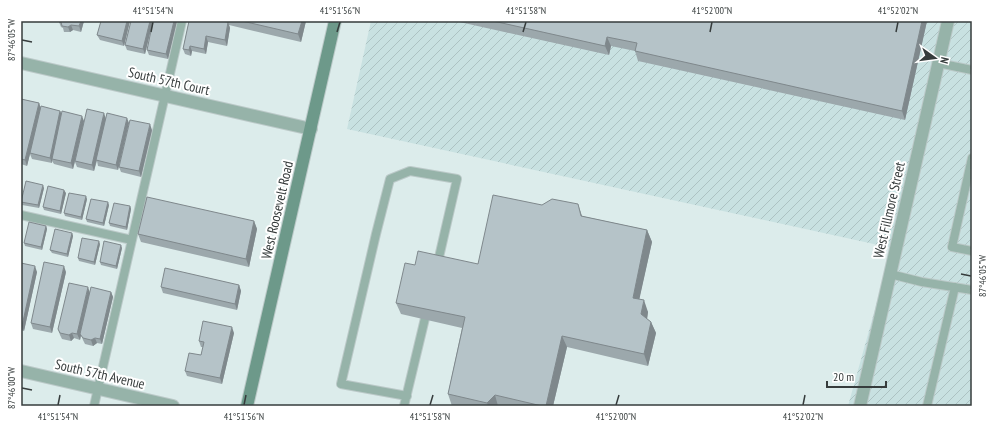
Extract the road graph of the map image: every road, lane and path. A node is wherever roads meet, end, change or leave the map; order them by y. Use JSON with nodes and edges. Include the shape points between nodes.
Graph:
{"nodes":[{"id":1,"x":182,"y":21,"type":"edge"},
{"id":2,"x":335,"y":21,"type":"edge"},
{"id":3,"x":948,"y":21,"type":"edge"},
{"id":4,"x":21,"y":63,"type":"edge"},
{"id":5,"x":938,"y":63,"type":"junction"},
{"id":6,"x":972,"y":70,"type":"edge"},
{"id":7,"x":165,"y":96,"type":"junction"},
{"id":8,"x":311,"y":129,"type":"junction"},
{"id":9,"x":972,"y":158,"type":"edge"},
{"id":10,"x":21,"y":215,"type":"edge"},
{"id":11,"x":132,"y":240,"type":"junction"},
{"id":12,"x":972,"y":251,"type":"edge"},
{"id":13,"x":436,"y":272,"type":"edge"},
{"id":14,"x":890,"y":274,"type":"junction"},
{"id":15,"x":955,"y":287,"type":"junction"},
{"id":16,"x":972,"y":290,"type":"edge"},
{"id":17,"x":428,"y":303,"type":"edge"},
{"id":18,"x":21,"y":371,"type":"edge"},
{"id":19,"x":98,"y":389,"type":"junction"},
{"id":20,"x":407,"y":396,"type":"junction"},
{"id":21,"x":94,"y":406,"type":"edge"},
{"id":22,"x":173,"y":406,"type":"edge"},
{"id":23,"x":247,"y":406,"type":"edge"},
{"id":24,"x":404,"y":406,"type":"edge"},
{"id":25,"x":860,"y":406,"type":"edge"},
{"id":26,"x":926,"y":406,"type":"edge"}],
"edges":[{"from":1,"to":7,"type":"lane"},
{"from":2,"to":8,"type":"main road","name":"West Roosevelt Road"},
{"from":3,"to":5,"type":"street","name":"West Fillmore Street"},
{"from":4,"to":7,"type":"street","name":"South 57th Court"},
{"from":5,"to":6,"type":"lane"},
{"from":5,"to":14,"type":"street","name":"West Fillmore Street"},
{"from":7,"to":8,"type":"street","name":"South 57th Court"},
{"from":7,"to":11,"type":"lane"},
{"from":8,"to":23,"type":"main road","name":"West Roosevelt Road"},
{"from":9,"to":12,"type":"lane","via":[[952,246]]},
{"from":10,"to":11,"type":"lane"},
{"from":11,"to":19,"type":"lane"},
{"from":13,"to":20,"type":"lane","via":[[457,179],[410,171],[390,179],[341,384]]},
{"from":14,"to":15,"type":"lane"},
{"from":14,"to":25,"type":"street","name":"West Fillmore Street"},
{"from":15,"to":16,"type":"lane"},
{"from":15,"to":26,"type":"lane"},
{"from":17,"to":20,"type":"lane"},
{"from":18,"to":19,"type":"street","name":"South 57th Avenue"},
{"from":19,"to":21,"type":"lane"},
{"from":19,"to":22,"type":"street","name":"South 57th Avenue"},
{"from":20,"to":24,"type":"lane"}]}
